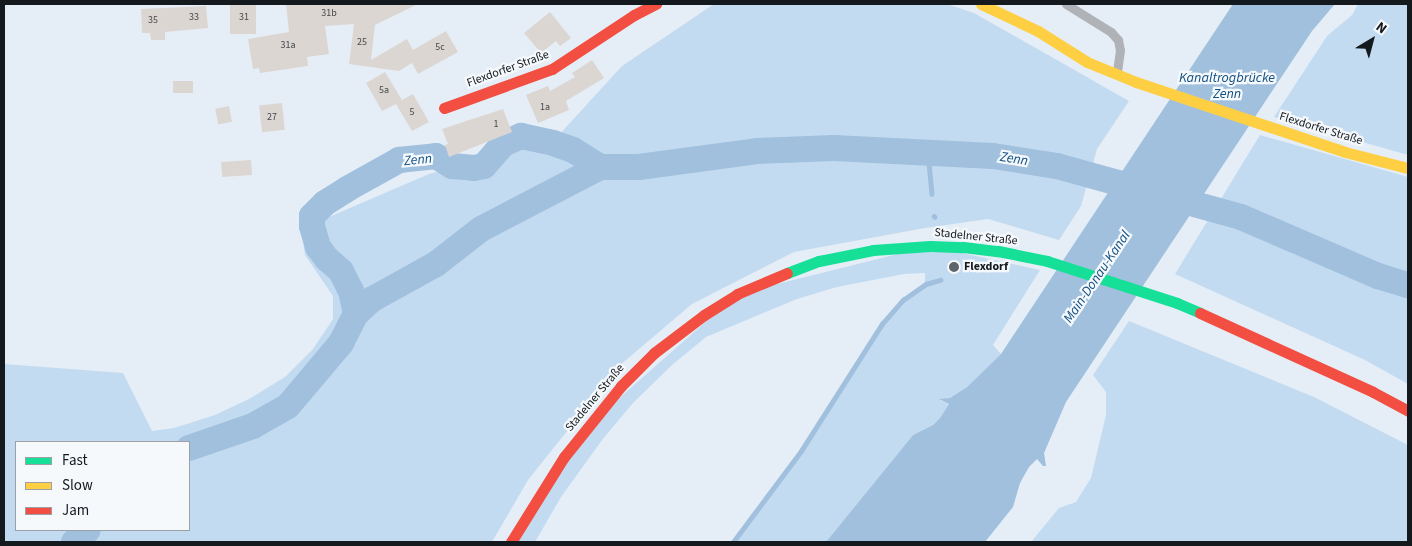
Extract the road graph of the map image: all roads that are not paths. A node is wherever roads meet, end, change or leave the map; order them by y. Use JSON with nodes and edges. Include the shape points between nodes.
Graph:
{"nodes":[{"id":1,"x":656,"y":4,"type":"edge"},
{"id":2,"x":981,"y":4,"type":"edge"},
{"id":3,"x":1066,"y":4,"type":"edge"},
{"id":4,"x":1116,"y":74,"type":"junction"},
{"id":5,"x":444,"y":108,"type":"dead end"},
{"id":6,"x":1408,"y":168,"type":"edge"},
{"id":7,"x":1408,"y":411,"type":"edge"},
{"id":8,"x":511,"y":542,"type":"edge"}],
"edges":[{"from":1,"to":5,"type":"main road","name":"Flexdorfer Straße","via":[[552,69]]},
{"from":2,"to":4,"type":"main road","name":"Flexdorfer Straße","via":[[1038,31],[1086,62]]},
{"from":3,"to":4,"type":"lane","via":[[1111,32],[1118,40],[1120,50]]},
{"from":4,"to":6,"type":"main road","name":"Flexdorfer Straße","via":[[1345,152]]},
{"from":7,"to":8,"type":"main road","name":"Stadelner Straße","via":[[1178,303],[1047,261],[963,247],[872,250],[819,261],[737,294],[704,314],[654,353],[621,386],[564,457]]}]}
